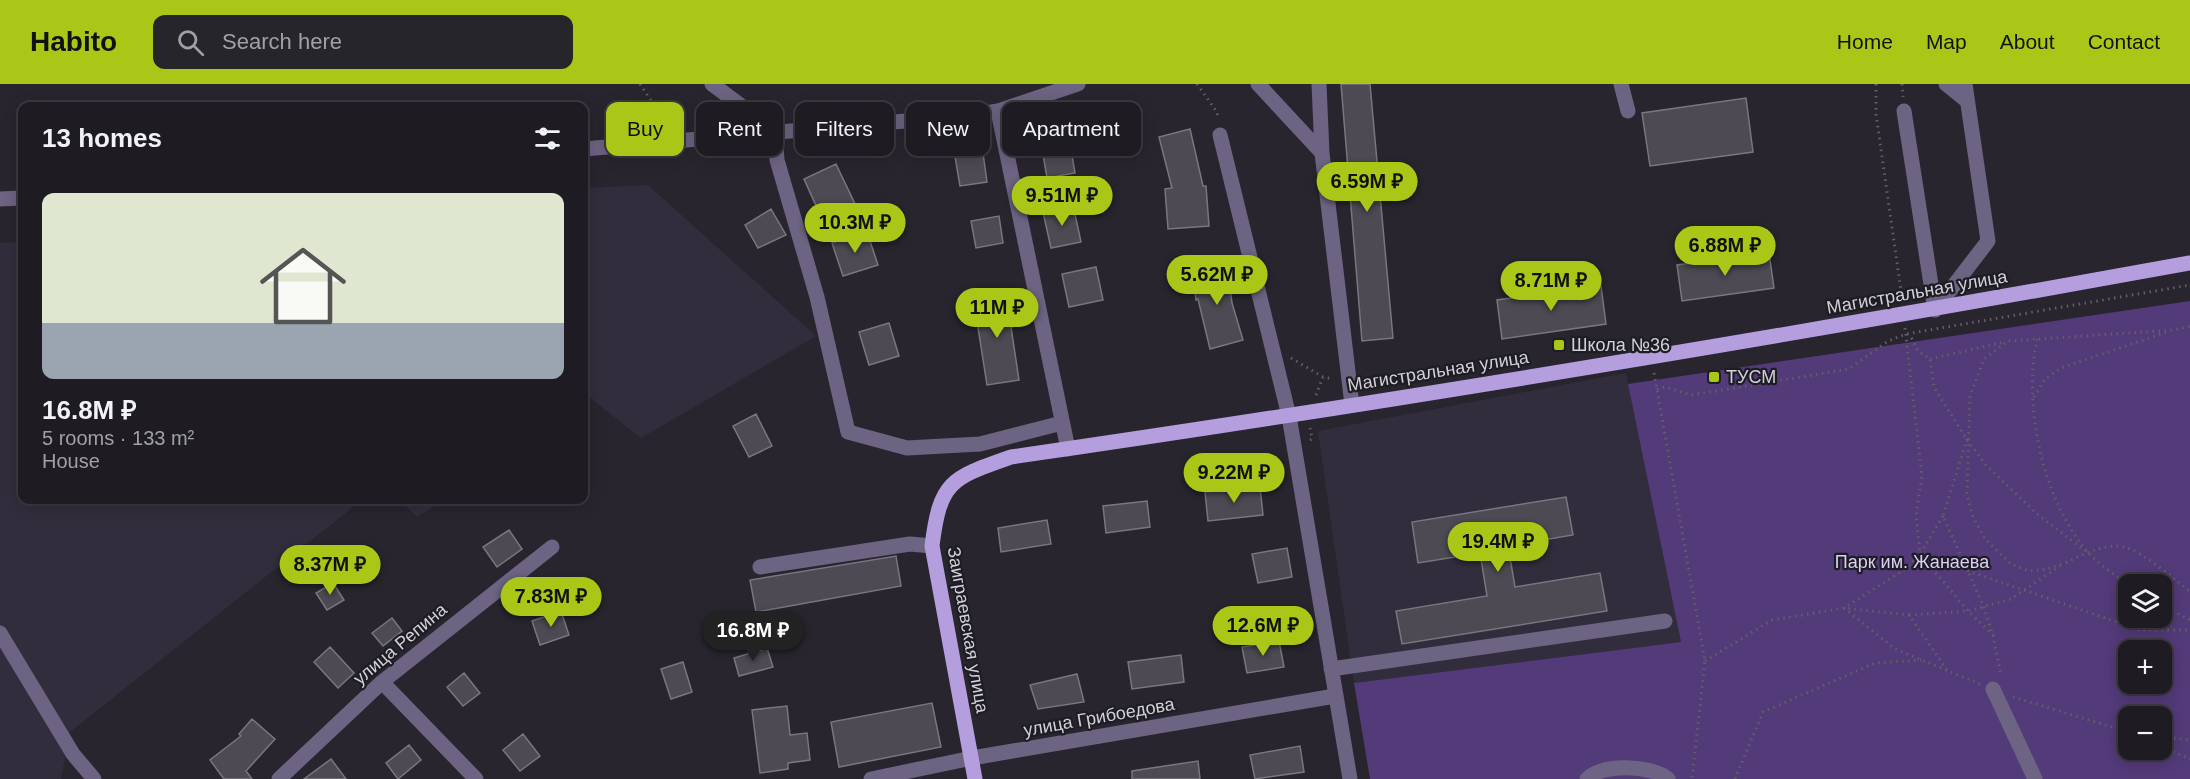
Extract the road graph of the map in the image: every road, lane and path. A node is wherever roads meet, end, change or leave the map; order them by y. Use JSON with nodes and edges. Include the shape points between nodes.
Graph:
{"nodes":[{"id":1,"x":640,"y":84,"type":"edge"},
{"id":2,"x":712,"y":84,"type":"edge"},
{"id":3,"x":1078,"y":84,"type":"edge"},
{"id":4,"x":1197,"y":84,"type":"edge"},
{"id":5,"x":1258,"y":84,"type":"edge"},
{"id":6,"x":1319,"y":84,"type":"edge"},
{"id":7,"x":1621,"y":84,"type":"edge"},
{"id":8,"x":1876,"y":84,"type":"edge"},
{"id":9,"x":1946,"y":84,"type":"edge"},
{"id":10,"x":1965,"y":84,"type":"edge"},
{"id":11,"x":1967,"y":101,"type":"junction"},
{"id":12,"x":652,"y":102,"type":"edge"},
{"id":13,"x":736,"y":102,"type":"edge"},
{"id":14,"x":998,"y":111,"type":"junction"},
{"id":15,"x":1628,"y":111,"type":"dead end"},
{"id":16,"x":1904,"y":111,"type":"dead end"},
{"id":17,"x":783,"y":130,"type":"edge"},
{"id":18,"x":1220,"y":135,"type":"joint"},
{"id":19,"x":606,"y":147,"type":"edge"},
{"id":20,"x":588,"y":149,"type":"edge"},
{"id":21,"x":1322,"y":153,"type":"junction"},
{"id":22,"x":777,"y":156,"type":"edge"},
{"id":23,"x":18,"y":198,"type":"edge"},
{"id":24,"x":0,"y":199,"type":"edge"},
{"id":25,"x":2190,"y":263,"type":"edge"},
{"id":26,"x":2190,"y":285,"type":"edge"},
{"id":27,"x":1935,"y":310,"type":"junction"},
{"id":28,"x":1904,"y":315,"type":"junction"},
{"id":29,"x":2190,"y":326,"type":"edge"},
{"id":30,"x":2174,"y":330,"type":"junction"},
{"id":31,"x":1906,"y":334,"type":"junction"},
{"id":32,"x":2037,"y":339,"type":"junction"},
{"id":33,"x":2008,"y":341,"type":"junction"},
{"id":34,"x":1270,"y":344,"type":"junction"},
{"id":35,"x":1651,"y":356,"type":"junction"},
{"id":36,"x":1930,"y":359,"type":"junction"},
{"id":37,"x":1350,"y":382,"type":"junction"},
{"id":38,"x":1657,"y":389,"type":"junction"},
{"id":39,"x":2034,"y":398,"type":"junction"},
{"id":40,"x":1352,"y":405,"type":"junction"},
{"id":41,"x":1289,"y":416,"type":"junction"},
{"id":42,"x":1062,"y":423,"type":"junction"},
{"id":43,"x":1967,"y":441,"type":"junction"},
{"id":44,"x":1068,"y":449,"type":"junction"},
{"id":45,"x":946,"y":489,"type":"joint"},
{"id":46,"x":1943,"y":516,"type":"junction"},
{"id":47,"x":932,"y":546,"type":"junction"},
{"id":48,"x":552,"y":547,"type":"dead end"},
{"id":49,"x":2088,"y":553,"type":"junction"},
{"id":50,"x":1920,"y":554,"type":"junction"},
{"id":51,"x":2067,"y":562,"type":"junction"},
{"id":52,"x":760,"y":567,"type":"dead end"},
{"id":53,"x":1966,"y":570,"type":"junction"},
{"id":54,"x":2118,"y":577,"type":"edge"},
{"id":55,"x":2024,"y":590,"type":"junction"},
{"id":56,"x":2190,"y":592,"type":"edge"},
{"id":57,"x":1983,"y":605,"type":"junction"},
{"id":58,"x":1844,"y":608,"type":"junction"},
{"id":59,"x":2172,"y":610,"type":"edge"},
{"id":60,"x":1968,"y":611,"type":"junction"},
{"id":61,"x":1909,"y":615,"type":"junction"},
{"id":62,"x":2190,"y":620,"type":"edge"},
{"id":63,"x":1665,"y":621,"type":"dead end"},
{"id":64,"x":2190,"y":630,"type":"edge"},
{"id":65,"x":0,"y":633,"type":"edge"},
{"id":66,"x":1993,"y":636,"type":"junction"},
{"id":67,"x":1923,"y":660,"type":"junction"},
{"id":68,"x":1705,"y":661,"type":"junction"},
{"id":69,"x":1330,"y":669,"type":"junction"},
{"id":70,"x":1948,"y":671,"type":"junction"},
{"id":71,"x":382,"y":682,"type":"junction"},
{"id":72,"x":1999,"y":692,"type":"junction"},
{"id":73,"x":1335,"y":696,"type":"junction"},
{"id":74,"x":2010,"y":703,"type":"dead end"},
{"id":75,"x":2118,"y":729,"type":"edge"},
{"id":76,"x":2172,"y":738,"type":"edge"},
{"id":77,"x":2190,"y":740,"type":"edge"},
{"id":78,"x":2172,"y":751,"type":"edge"},
{"id":79,"x":972,"y":758,"type":"junction"},
{"id":80,"x":2190,"y":759,"type":"edge"},
{"id":81,"x":92,"y":776,"type":"edge"},
{"id":82,"x":279,"y":779,"type":"edge"},
{"id":83,"x":476,"y":779,"type":"edge"},
{"id":84,"x":871,"y":779,"type":"edge"},
{"id":85,"x":975,"y":779,"type":"edge"},
{"id":86,"x":1350,"y":779,"type":"edge"},
{"id":87,"x":1587,"y":779,"type":"edge"},
{"id":88,"x":1668,"y":779,"type":"edge"},
{"id":89,"x":1692,"y":779,"type":"edge"},
{"id":90,"x":1735,"y":779,"type":"edge"},
{"id":91,"x":2035,"y":779,"type":"edge"}],
"edges":[{"from":1,"to":12,"type":"path"},
{"from":2,"to":13,"type":"street"},
{"from":3,"to":14,"type":"street"},
{"from":4,"to":18,"type":"path","via":[[1217,112]]},
{"from":5,"to":21,"type":"street"},
{"from":6,"to":21,"type":"street"},
{"from":7,"to":15,"type":"street"},
{"from":8,"to":28,"type":"path","via":[[1876,114]]},
{"from":9,"to":11,"type":"street"},
{"from":10,"to":11,"type":"street"},
{"from":11,"to":27,"type":"street","via":[[1988,241]]},
{"from":14,"to":17,"type":"street"},
{"from":14,"to":42,"type":"street"},
{"from":16,"to":27,"type":"street"},
{"from":18,"to":34,"type":"street"},
{"from":19,"to":20,"type":"street"},
{"from":21,"to":37,"type":"street"},
{"from":22,"to":42,"type":"street","via":[[817,297],[848,432],[907,448],[980,444]]},
{"from":23,"to":24,"type":"street"},
{"from":25,"to":27,"type":"main road","name":"Магистральная улица"},
{"from":26,"to":31,"type":"path"},
{"from":27,"to":28,"type":"main road","name":"Магистральная улица"},
{"from":28,"to":31,"type":"path"},
{"from":28,"to":35,"type":"main road","name":"Магистральная улица"},
{"from":29,"to":30,"type":"path"},
{"from":30,"to":32,"type":"path"},
{"from":30,"to":39,"type":"path","via":[[2061,368],[2045,380]]},
{"from":31,"to":36,"type":"path","via":[[1918,351]]},
{"from":31,"to":38,"type":"path","via":[[1888,341],[1849,369],[1692,395],[1665,387]]},
{"from":31,"to":50,"type":"path","via":[[1922,476],[1916,515]]},
{"from":32,"to":33,"type":"path"},
{"from":32,"to":39,"type":"path","via":[[2032,364]]},
{"from":33,"to":36,"type":"path"},
{"from":33,"to":43,"type":"path","via":[[1984,359],[1970,396]]},
{"from":34,"to":37,"type":"path","via":[[1323,377]]},
{"from":34,"to":41,"type":"street"},
{"from":35,"to":38,"type":"path"},
{"from":35,"to":40,"type":"main road","name":"Магистральная улица"},
{"from":36,"to":43,"type":"path","via":[[1934,387]]},
{"from":37,"to":40,"type":"street"},
{"from":38,"to":68,"type":"path"},
{"from":39,"to":49,"type":"path","via":[[2050,489]]},
{"from":40,"to":41,"type":"main road","name":"Магистральная улица"},
{"from":41,"to":44,"type":"main road","name":"Магистральная улица"},
{"from":41,"to":69,"type":"street"},
{"from":42,"to":44,"type":"street"},
{"from":43,"to":46,"type":"path"},
{"from":43,"to":49,"type":"path","via":[[2037,514]]},
{"from":43,"to":51,"type":"path","via":[[1967,494],[1985,539],[2011,564],[2029,571]]},
{"from":44,"to":45,"type":"main road","name":"Магистральная улица","via":[[1011,457],[968,472]]},
{"from":45,"to":47,"type":"main road","name":"Заиграевская улица","via":[[936,511]]},
{"from":46,"to":50,"type":"path"},
{"from":46,"to":53,"type":"path"},
{"from":47,"to":52,"type":"street","via":[[910,544]]},
{"from":47,"to":79,"type":"main road","name":"Заиграевская улица"},
{"from":48,"to":71,"type":"street","name":"улица Репина"},
{"from":49,"to":51,"type":"path"},
{"from":49,"to":54,"type":"path"},
{"from":49,"to":56,"type":"path","via":[[2125,547],[2167,572]]},
{"from":50,"to":53,"type":"path"},
{"from":50,"to":58,"type":"path","via":[[1907,568]]},
{"from":50,"to":60,"type":"path"},
{"from":51,"to":55,"type":"path"},
{"from":53,"to":55,"type":"path"},
{"from":53,"to":57,"type":"path"},
{"from":55,"to":57,"type":"path","via":[[2010,599]]},
{"from":55,"to":64,"type":"path","via":[[2140,630]]},
{"from":57,"to":60,"type":"path"},
{"from":57,"to":66,"type":"path"},
{"from":58,"to":61,"type":"path"},
{"from":58,"to":67,"type":"path","via":[[1895,649]]},
{"from":58,"to":68,"type":"path","via":[[1772,620]]},
{"from":59,"to":62,"type":"path"},
{"from":60,"to":61,"type":"path"},
{"from":60,"to":66,"type":"path"},
{"from":61,"to":70,"type":"path"},
{"from":63,"to":69,"type":"street"},
{"from":65,"to":81,"type":"street","via":[[73,754]]},
{"from":66,"to":72,"type":"path"},
{"from":67,"to":70,"type":"path"},
{"from":67,"to":90,"type":"path","via":[[1875,663],[1763,712]]},
{"from":68,"to":89,"type":"path"},
{"from":69,"to":73,"type":"street"},
{"from":70,"to":72,"type":"path"},
{"from":71,"to":82,"type":"street","name":"улица Репина"},
{"from":71,"to":83,"type":"street"},
{"from":72,"to":74,"type":"path"},
{"from":72,"to":75,"type":"path"},
{"from":72,"to":91,"type":"street"},
{"from":73,"to":79,"type":"street","name":"улица Грибоедова"},
{"from":73,"to":86,"type":"street"},
{"from":76,"to":77,"type":"path"},
{"from":78,"to":80,"type":"path"},
{"from":79,"to":84,"type":"street","name":"улица Грибоедова"},
{"from":79,"to":85,"type":"main road","name":"Заиграевская улица"},
{"from":87,"to":88,"type":"street","via":[[1593,773],[1634,766]]}]}
